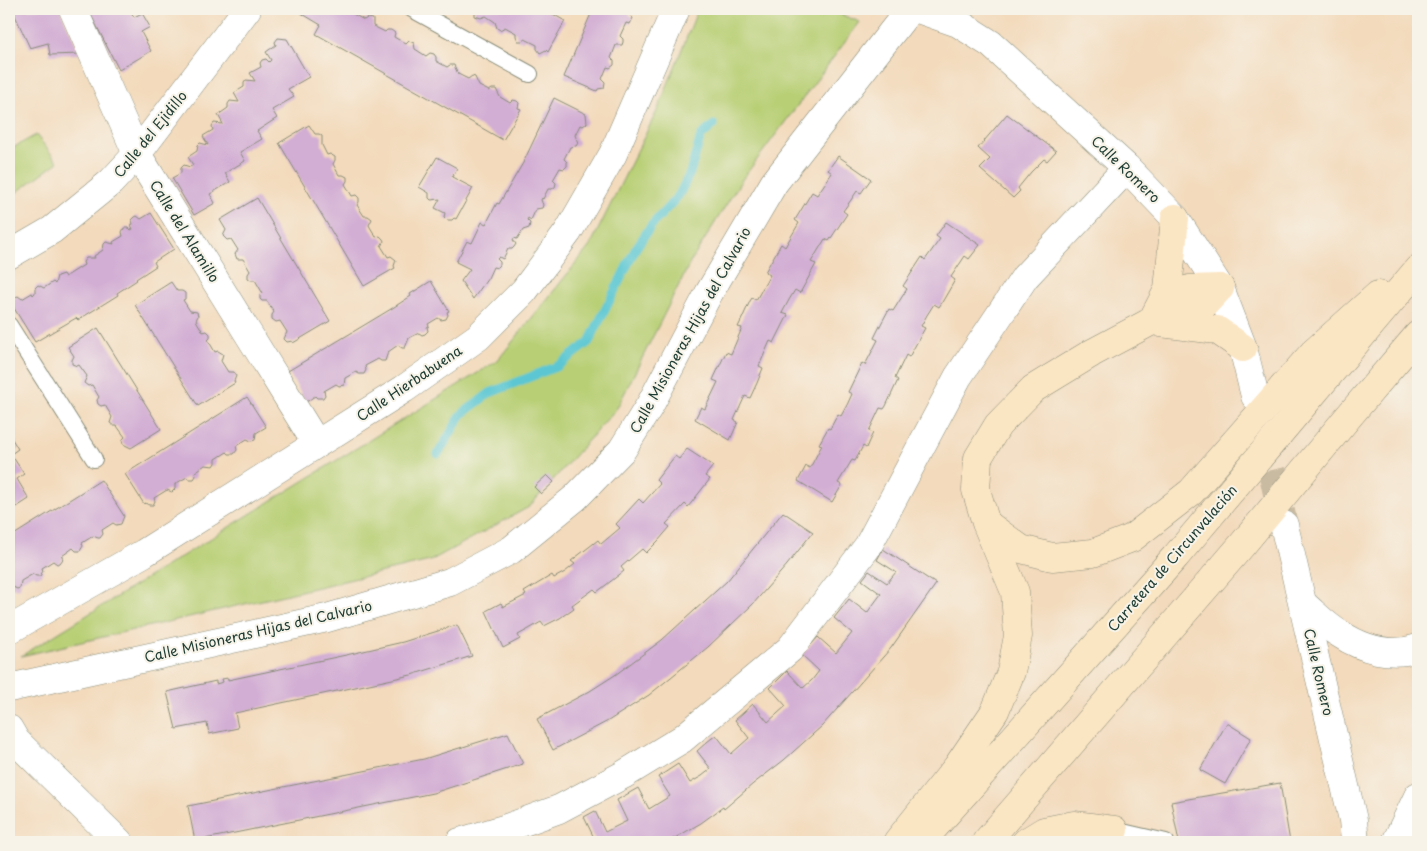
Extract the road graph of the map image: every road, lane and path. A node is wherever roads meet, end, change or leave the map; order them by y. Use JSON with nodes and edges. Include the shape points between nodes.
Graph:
{"nodes":[{"id":1,"x":73,"y":9,"type":"edge"},
{"id":2,"x":412,"y":9,"type":"edge"},
{"id":3,"x":676,"y":9,"type":"edge"},
{"id":4,"x":910,"y":9,"type":"edge"},
{"id":5,"x":918,"y":9,"type":"edge"},
{"id":6,"x":237,"y":14,"type":"edge"},
{"id":7,"x":530,"y":74,"type":"dead end"},
{"id":8,"x":137,"y":154,"type":"junction"},
{"id":9,"x":1127,"y":168,"type":"junction"},
{"id":10,"x":1175,"y":218,"type":"junction"},
{"id":11,"x":9,"y":255,"type":"edge"},
{"id":12,"x":1418,"y":258,"type":"edge"},
{"id":13,"x":1418,"y":269,"type":"edge"},
{"id":14,"x":1220,"y":288,"type":"junction"},
{"id":15,"x":1152,"y":321,"type":"junction"},
{"id":16,"x":9,"y":325,"type":"edge"},
{"id":17,"x":1418,"y":335,"type":"edge"},
{"id":18,"x":1243,"y":348,"type":"junction"},
{"id":19,"x":1418,"y":357,"type":"edge"},
{"id":20,"x":1255,"y":396,"type":"dead end"},
{"id":21,"x":1349,"y":416,"type":"junction"},
{"id":22,"x":316,"y":443,"type":"junction"},
{"id":23,"x":94,"y":459,"type":"dead end"},
{"id":24,"x":986,"y":523,"type":"junction"},
{"id":25,"x":1284,"y":525,"type":"tunnel mouth"},
{"id":26,"x":1303,"y":604,"type":"junction"},
{"id":27,"x":9,"y":630,"type":"edge"},
{"id":28,"x":1418,"y":648,"type":"edge"},
{"id":29,"x":9,"y":688,"type":"edge"},
{"id":30,"x":9,"y":729,"type":"edge"},
{"id":31,"x":1418,"y":796,"type":"edge"},
{"id":32,"x":1114,"y":830,"type":"joint"},
{"id":33,"x":1354,"y":831,"type":"edge"},
{"id":34,"x":120,"y":842,"type":"edge"},
{"id":35,"x":460,"y":842,"type":"edge"},
{"id":36,"x":897,"y":842,"type":"edge"},
{"id":37,"x":921,"y":842,"type":"edge"},
{"id":38,"x":986,"y":842,"type":"edge"},
{"id":39,"x":1026,"y":842,"type":"edge"},
{"id":40,"x":1166,"y":842,"type":"edge"},
{"id":41,"x":1370,"y":842,"type":"edge"},
{"id":42,"x":1396,"y":842,"type":"edge"}],
"edges":[{"from":1,"to":8,"type":"street","name":"Calle del Alamillo"},
{"from":2,"to":7,"type":"lane"},
{"from":3,"to":22,"type":"street","name":"Calle Hierbabuena","via":[[612,154],[568,232],[524,291],[478,337],[404,389]]},
{"from":4,"to":29,"type":"street","name":"Calle Misioneras Hijas del Calvario","via":[[774,183],[622,450],[575,498],[511,550],[450,582],[327,618]]},
{"from":5,"to":9,"type":"street","name":"Calle Romero","via":[[958,23],[991,44]]},
{"from":6,"to":8,"type":"street","name":"Calle del Ejidillo"},
{"from":8,"to":11,"type":"street","name":"Calle del Ejidillo","via":[[111,182],[52,230]]},
{"from":8,"to":22,"type":"street","name":"Calle del Alamillo"},
{"from":9,"to":10,"type":"street","name":"Calle Romero"},
{"from":9,"to":35,"type":"street","via":[[1025,277],[958,377],[868,546],[790,649],[682,739],[623,775],[559,809]]},
{"from":10,"to":14,"type":"street","name":"Calle Romero"},
{"from":10,"to":15,"type":"main road","via":[[1168,290]]},
{"from":12,"to":24,"type":"main road","via":[[1313,353],[1191,492],[1132,538],[1093,553],[1052,557],[1021,549]]},
{"from":13,"to":37,"type":"main road","name":"Carretera de Circunvalación","via":[[1176,556]]},
{"from":14,"to":15,"type":"main road","via":[[1203,306]]},
{"from":14,"to":18,"type":"street","name":"Calle Romero"},
{"from":15,"to":18,"type":"main road","via":[[1217,330]]},
{"from":15,"to":24,"type":"main road","via":[[1033,389],[998,425],[978,458],[976,490]]},
{"from":16,"to":23,"type":"lane"},
{"from":17,"to":21,"type":"main road"},
{"from":18,"to":20,"type":"street","name":"Calle Romero"},
{"from":19,"to":21,"type":"main road"},
{"from":21,"to":38,"type":"main road"},
{"from":22,"to":27,"type":"street","name":"Calle Hierbabuena","via":[[144,553]]},
{"from":24,"to":36,"type":"main road","via":[[1015,592],[1018,636],[1011,672],[995,711],[958,767]]},
{"from":25,"to":26,"type":"street","name":"Calle Romero"},
{"from":26,"to":28,"type":"street","via":[[1339,634],[1376,651],[1406,652]]},
{"from":26,"to":33,"type":"street","name":"Calle Romero"},
{"from":30,"to":34,"type":"street","via":[[16,741]]},
{"from":31,"to":42,"type":"street"},
{"from":32,"to":39,"type":"main road","via":[[1074,825],[1044,832]]},
{"from":32,"to":40,"type":"lane"},
{"from":33,"to":41,"type":"street","name":"Calle Romero"}]}
